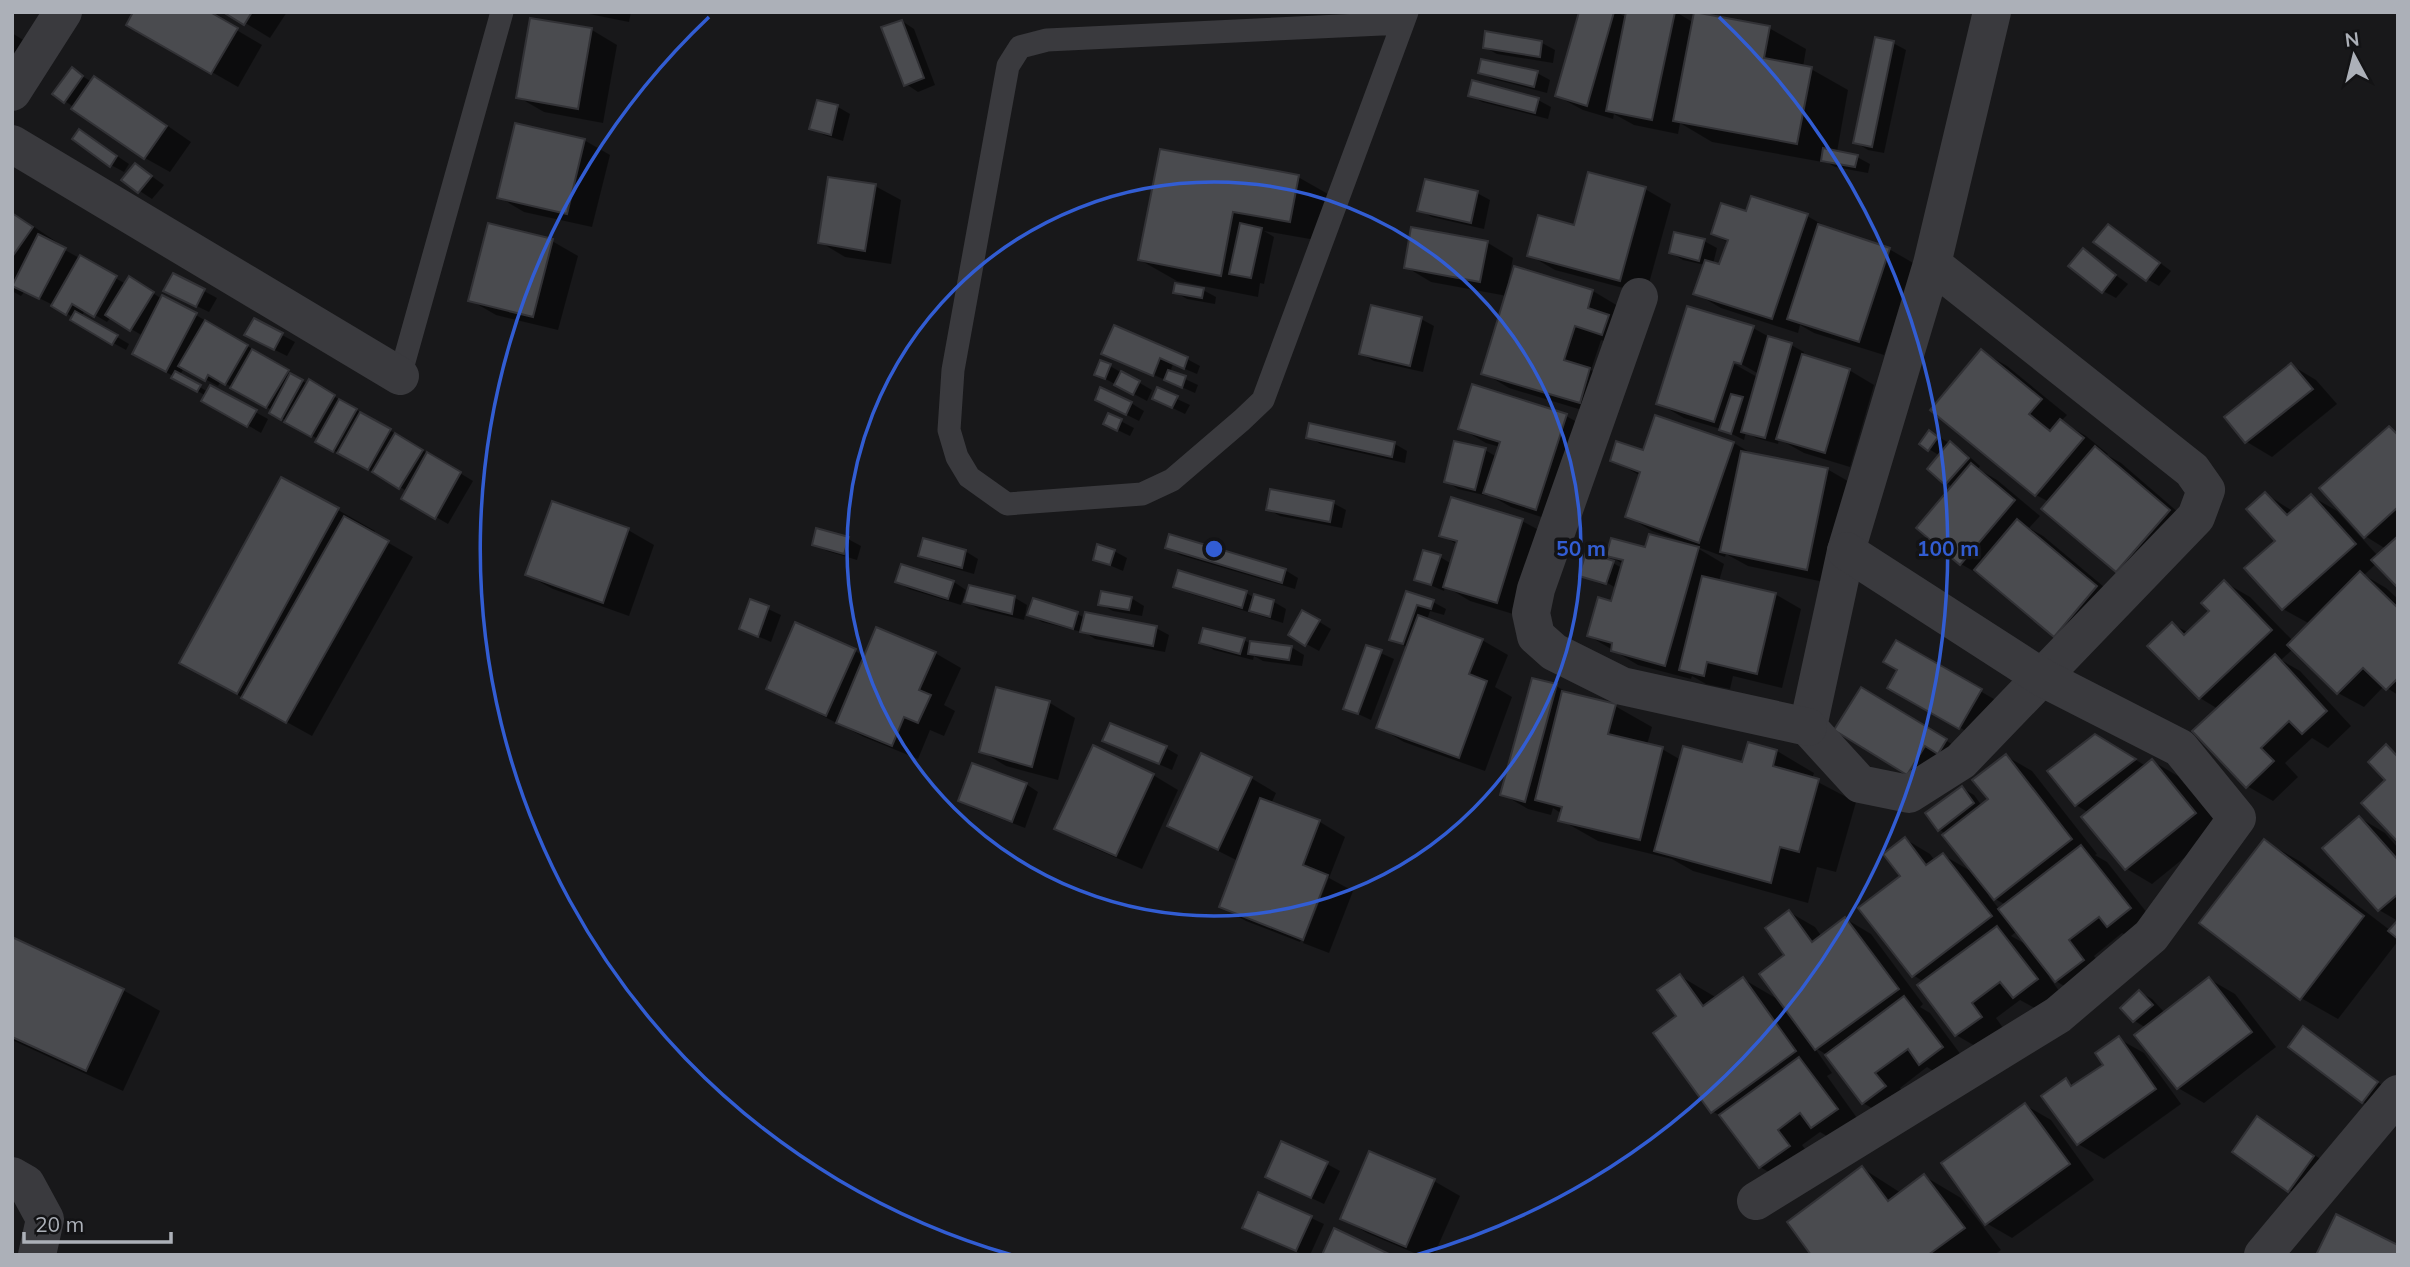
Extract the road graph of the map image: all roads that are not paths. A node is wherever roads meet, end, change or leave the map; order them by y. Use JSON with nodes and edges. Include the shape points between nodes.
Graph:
{"nodes":[{"id":1,"x":63,"y":12,"type":"edge"},
{"id":2,"x":502,"y":12,"type":"edge"},
{"id":3,"x":1992,"y":12,"type":"edge"},
{"id":4,"x":1405,"y":18,"type":"edge"},
{"id":5,"x":12,"y":92,"type":"edge"},
{"id":6,"x":12,"y":144,"type":"edge"},
{"id":7,"x":1932,"y":264,"type":"junction"},
{"id":8,"x":1639,"y":297,"type":"dead end"},
{"id":9,"x":400,"y":376,"type":"joint"},
{"id":10,"x":1846,"y":551,"type":"junction"},
{"id":11,"x":2043,"y":678,"type":"junction"},
{"id":12,"x":1808,"y":727,"type":"junction"},
{"id":13,"x":2392,"y":1112,"type":"edge"},
{"id":14,"x":12,"y":1176,"type":"edge"},
{"id":15,"x":1755,"y":1201,"type":"dead end"},
{"id":16,"x":37,"y":1255,"type":"edge"},
{"id":17,"x":2263,"y":1255,"type":"edge"}],
"edges":[{"from":1,"to":5,"type":"street"},
{"from":2,"to":9,"type":"lane"},
{"from":3,"to":7,"type":"street"},
{"from":4,"to":4,"type":"lane","via":[[1263,400],[1172,480],[1142,494],[1007,504],[970,477],[957,457],[949,430],[953,370],[1009,66],[1020,47],[1047,40]]},
{"from":6,"to":9,"type":"street"},
{"from":7,"to":10,"type":"street"},
{"from":7,"to":11,"type":"street","via":[[2192,470],[2206,490],[2196,517]]},
{"from":8,"to":12,"type":"street","via":[[1536,589],[1531,613],[1536,636],[1554,652],[1622,686]]},
{"from":10,"to":11,"type":"street"},
{"from":10,"to":12,"type":"street"},
{"from":11,"to":12,"type":"street","via":[[1961,761],[1909,794],[1860,784]]},
{"from":11,"to":15,"type":"street","via":[[2180,748],[2237,818],[2151,936],[2058,1015]]},
{"from":13,"to":17,"type":"street"},
{"from":14,"to":16,"type":"street","via":[[26,1184],[45,1219]]}]}
